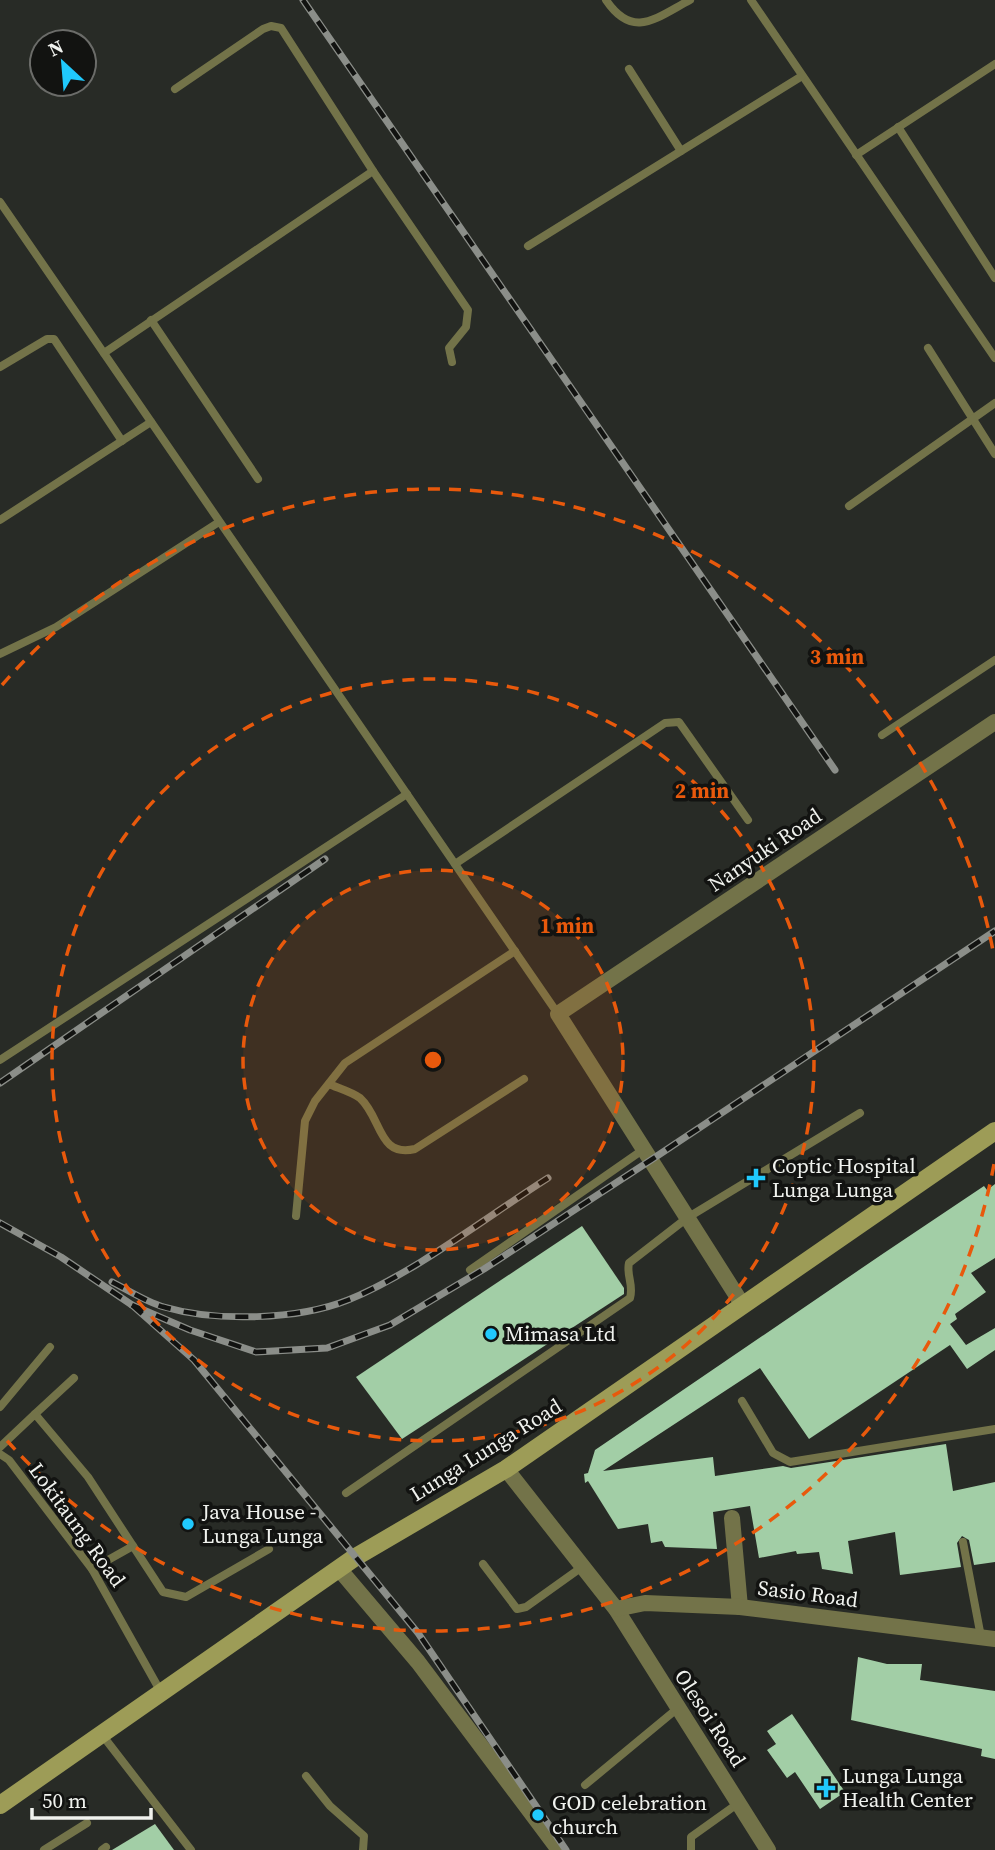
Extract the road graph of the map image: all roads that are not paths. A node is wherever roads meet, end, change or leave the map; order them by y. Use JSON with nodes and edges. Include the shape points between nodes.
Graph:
{"nodes":[{"id":1,"x":606,"y":0,"type":"edge"},
{"id":2,"x":690,"y":0,"type":"edge"},
{"id":3,"x":751,"y":0,"type":"edge"},
{"id":4,"x":995,"y":64,"type":"edge"},
{"id":5,"x":629,"y":69,"type":"dead end"},
{"id":6,"x":802,"y":76,"type":"junction"},
{"id":7,"x":175,"y":89,"type":"dead end"},
{"id":8,"x":898,"y":127,"type":"junction"},
{"id":9,"x":681,"y":151,"type":"junction"},
{"id":10,"x":856,"y":155,"type":"junction"},
{"id":11,"x":373,"y":171,"type":"junction"},
{"id":12,"x":0,"y":202,"type":"edge"},
{"id":13,"x":528,"y":246,"type":"dead end"},
{"id":14,"x":995,"y":278,"type":"edge"},
{"id":15,"x":151,"y":320,"type":"junction"},
{"id":16,"x":928,"y":348,"type":"dead end"},
{"id":17,"x":104,"y":352,"type":"junction"},
{"id":18,"x":995,"y":358,"type":"edge"},
{"id":19,"x":452,"y":362,"type":"dead end"},
{"id":20,"x":0,"y":367,"type":"edge"},
{"id":21,"x":995,"y":403,"type":"edge"},
{"id":22,"x":973,"y":419,"type":"junction"},
{"id":23,"x":151,"y":422,"type":"junction"},
{"id":24,"x":122,"y":440,"type":"junction"},
{"id":25,"x":995,"y":454,"type":"edge"},
{"id":26,"x":258,"y":478,"type":"dead end"},
{"id":27,"x":849,"y":506,"type":"dead end"},
{"id":28,"x":0,"y":520,"type":"edge"},
{"id":29,"x":219,"y":522,"type":"junction"},
{"id":30,"x":0,"y":654,"type":"edge"},
{"id":31,"x":995,"y":660,"type":"edge"},
{"id":32,"x":995,"y":722,"type":"edge"},
{"id":33,"x":882,"y":735,"type":"dead end"},
{"id":34,"x":407,"y":794,"type":"junction"},
{"id":35,"x":748,"y":820,"type":"dead end"},
{"id":36,"x":455,"y":864,"type":"junction"},
{"id":37,"x":515,"y":951,"type":"junction"},
{"id":38,"x":558,"y":1014,"type":"junction"},
{"id":39,"x":0,"y":1060,"type":"edge"},
{"id":40,"x":524,"y":1079,"type":"dead end"},
{"id":41,"x":329,"y":1084,"type":"junction"},
{"id":42,"x":860,"y":1113,"type":"dead end"},
{"id":43,"x":995,"y":1131,"type":"edge"},
{"id":44,"x":644,"y":1149,"type":"junction"},
{"id":45,"x":296,"y":1216,"type":"dead end"},
{"id":46,"x":687,"y":1218,"type":"junction"},
{"id":47,"x":470,"y":1270,"type":"dead end"},
{"id":48,"x":743,"y":1304,"type":"junction"},
{"id":49,"x":50,"y":1347,"type":"dead end"},
{"id":50,"x":74,"y":1378,"type":"dead end"},
{"id":51,"x":742,"y":1401,"type":"dead end"},
{"id":52,"x":0,"y":1407,"type":"edge"},
{"id":53,"x":35,"y":1414,"type":"junction"},
{"id":54,"x":995,"y":1429,"type":"edge"},
{"id":55,"x":0,"y":1447,"type":"edge"},
{"id":56,"x":0,"y":1454,"type":"edge"},
{"id":57,"x":506,"y":1469,"type":"junction"},
{"id":58,"x":346,"y":1493,"type":"dead end"},
{"id":59,"x":732,"y":1518,"type":"dead end"},
{"id":60,"x":963,"y":1542,"type":"dead end"},
{"id":61,"x":132,"y":1546,"type":"junction"},
{"id":62,"x":269,"y":1549,"type":"dead end"},
{"id":63,"x":483,"y":1564,"type":"dead end"},
{"id":64,"x":582,"y":1567,"type":"junction"},
{"id":65,"x":92,"y":1569,"type":"junction"},
{"id":66,"x":340,"y":1570,"type":"junction"},
{"id":67,"x":740,"y":1606,"type":"junction"},
{"id":68,"x":616,"y":1609,"type":"junction"},
{"id":69,"x":988,"y":1638,"type":"edge"},
{"id":70,"x":162,"y":1694,"type":"junction"},
{"id":71,"x":678,"y":1708,"type":"junction"},
{"id":72,"x":103,"y":1736,"type":"junction"},
{"id":73,"x":306,"y":1776,"type":"dead end"},
{"id":74,"x":585,"y":1785,"type":"dead end"},
{"id":75,"x":740,"y":1802,"type":"junction"},
{"id":76,"x":0,"y":1805,"type":"edge"},
{"id":77,"x":87,"y":1823,"type":"dead end"},
{"id":78,"x":44,"y":1850,"type":"edge"},
{"id":79,"x":191,"y":1850,"type":"edge"},
{"id":80,"x":363,"y":1850,"type":"edge"},
{"id":81,"x":559,"y":1850,"type":"edge"},
{"id":82,"x":691,"y":1850,"type":"edge"},
{"id":83,"x":768,"y":1850,"type":"edge"}],
"edges":[{"from":1,"to":2,"type":"lane","via":[[616,15],[638,24]]},
{"from":3,"to":6,"type":"lane"},
{"from":4,"to":8,"type":"lane"},
{"from":5,"to":9,"type":"lane"},
{"from":6,"to":9,"type":"lane"},
{"from":6,"to":10,"type":"lane"},
{"from":7,"to":11,"type":"lane","via":[[263,29],[281,28]]},
{"from":8,"to":10,"type":"lane"},
{"from":8,"to":14,"type":"lane"},
{"from":9,"to":13,"type":"lane"},
{"from":10,"to":18,"type":"lane"},
{"from":11,"to":15,"type":"lane"},
{"from":11,"to":19,"type":"lane","via":[[468,310],[466,327],[449,348]]},
{"from":12,"to":17,"type":"lane"},
{"from":15,"to":17,"type":"lane"},
{"from":15,"to":26,"type":"lane"},
{"from":16,"to":22,"type":"lane"},
{"from":17,"to":23,"type":"lane"},
{"from":20,"to":24,"type":"lane","via":[[54,339]]},
{"from":21,"to":22,"type":"lane"},
{"from":22,"to":25,"type":"lane"},
{"from":22,"to":27,"type":"lane"},
{"from":23,"to":24,"type":"lane"},
{"from":23,"to":29,"type":"lane"},
{"from":24,"to":28,"type":"lane"},
{"from":29,"to":30,"type":"lane","via":[[55,626]]},
{"from":29,"to":34,"type":"lane"},
{"from":31,"to":33,"type":"lane"},
{"from":32,"to":38,"type":"street","name":"Nanyuki Road"},
{"from":34,"to":36,"type":"lane"},
{"from":34,"to":39,"type":"lane"},
{"from":35,"to":36,"type":"lane","via":[[679,722],[665,723]]},
{"from":36,"to":37,"type":"lane"},
{"from":37,"to":38,"type":"lane"},
{"from":37,"to":41,"type":"lane","via":[[345,1063]]},
{"from":38,"to":44,"type":"street"},
{"from":40,"to":41,"type":"lane","via":[[415,1149],[402,1152],[391,1148],[359,1097]]},
{"from":41,"to":45,"type":"lane","via":[[305,1121]]},
{"from":42,"to":46,"type":"lane"},
{"from":43,"to":48,"type":"main road","name":"Lunga Lunga Road"},
{"from":44,"to":46,"type":"street"},
{"from":44,"to":47,"type":"lane"},
{"from":46,"to":48,"type":"street"},
{"from":46,"to":58,"type":"lane","via":[[629,1263],[630,1298]]},
{"from":48,"to":57,"type":"main road","name":"Lunga Lunga Road"},
{"from":49,"to":52,"type":"lane"},
{"from":50,"to":53,"type":"lane"},
{"from":51,"to":54,"type":"lane","via":[[773,1453],[790,1462]]},
{"from":53,"to":55,"type":"lane"},
{"from":53,"to":61,"type":"lane","via":[[88,1478]]},
{"from":56,"to":65,"type":"lane","name":"Lokitaung Road"},
{"from":57,"to":64,"type":"street","name":"Olesoi Road"},
{"from":57,"to":66,"type":"main road","name":"Lunga Lunga Road"},
{"from":59,"to":67,"type":"street"},
{"from":60,"to":69,"type":"lane"},
{"from":61,"to":62,"type":"lane","via":[[163,1592],[186,1597]]},
{"from":61,"to":65,"type":"lane"},
{"from":63,"to":64,"type":"lane","via":[[517,1609],[527,1607]]},
{"from":64,"to":68,"type":"street","name":"Olesoi Road"},
{"from":65,"to":70,"type":"lane","name":"Lokitaung Road"},
{"from":66,"to":70,"type":"main road","name":"Lunga Lunga Road"},
{"from":66,"to":81,"type":"street","via":[[418,1662]]},
{"from":67,"to":68,"type":"street","name":"Sasio Road","via":[[645,1603]]},
{"from":67,"to":69,"type":"street","name":"Sasio Road"},
{"from":68,"to":71,"type":"street","name":"Olesoi Road"},
{"from":70,"to":72,"type":"main road","name":"Lunga Lunga Road"},
{"from":71,"to":74,"type":"lane"},
{"from":71,"to":75,"type":"street","name":"Olesoi Road"},
{"from":72,"to":76,"type":"main road","name":"Lunga Lunga Road"},
{"from":72,"to":79,"type":"lane"},
{"from":73,"to":80,"type":"lane","via":[[363,1836]]},
{"from":75,"to":82,"type":"lane","via":[[691,1837]]},
{"from":75,"to":83,"type":"street","name":"Olesoi Road"},
{"from":77,"to":78,"type":"lane"}]}
